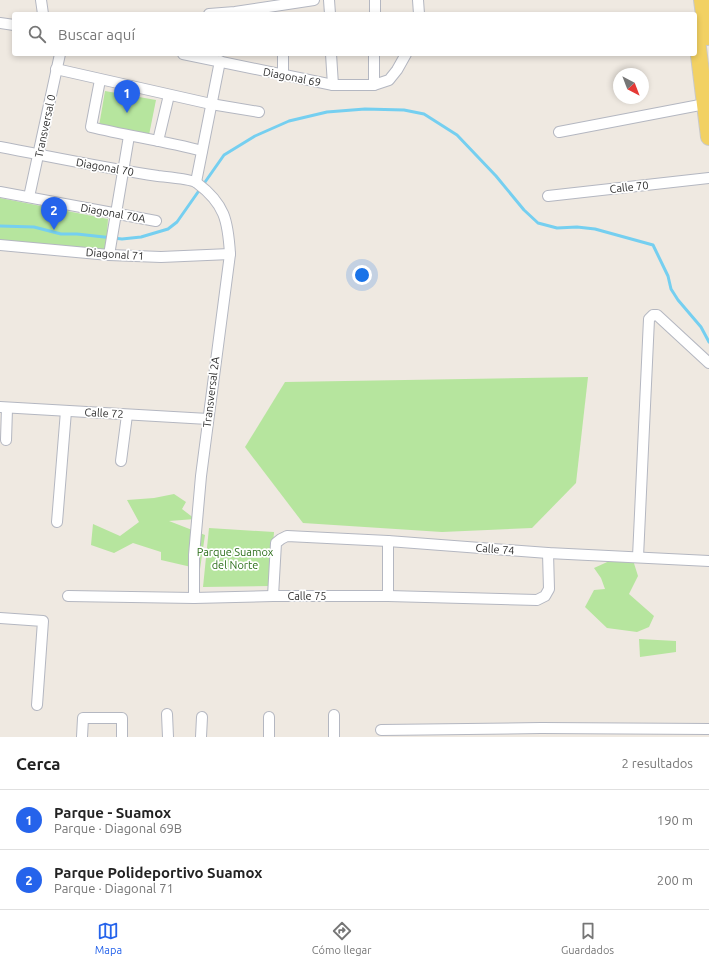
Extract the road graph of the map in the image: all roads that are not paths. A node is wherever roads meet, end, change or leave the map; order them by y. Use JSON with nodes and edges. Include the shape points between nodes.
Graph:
{"nodes":[{"id":1,"x":41,"y":0,"type":"edge"},
{"id":2,"x":314,"y":0,"type":"edge"},
{"id":3,"x":329,"y":0,"type":"edge"},
{"id":4,"x":375,"y":0,"type":"edge"},
{"id":5,"x":418,"y":0,"type":"edge"},
{"id":6,"x":692,"y":0,"type":"edge"},
{"id":7,"x":702,"y":0,"type":"edge"},
{"id":8,"x":284,"y":9,"type":"edge"},
{"id":9,"x":43,"y":12,"type":"edge"},
{"id":10,"x":247,"y":12,"type":"edge"},
{"id":11,"x":330,"y":12,"type":"edge"},
{"id":12,"x":375,"y":12,"type":"edge"},
{"id":13,"x":419,"y":12,"type":"edge"},
{"id":14,"x":694,"y":12,"type":"edge"},
{"id":15,"x":0,"y":25,"type":"edge"},
{"id":16,"x":12,"y":25,"type":"edge"},
{"id":17,"x":697,"y":39,"type":"edge"},
{"id":18,"x":709,"y":53,"type":"edge"},
{"id":19,"x":59,"y":56,"type":"edge"},
{"id":20,"x":194,"y":56,"type":"edge"},
{"id":21,"x":283,"y":56,"type":"edge"},
{"id":22,"x":331,"y":56,"type":"edge"},
{"id":23,"x":374,"y":56,"type":"edge"},
{"id":24,"x":405,"y":56,"type":"edge"},
{"id":25,"x":233,"y":59,"type":"edge"},
{"id":26,"x":220,"y":61,"type":"junction"},
{"id":27,"x":56,"y":69,"type":"junction"},
{"id":28,"x":283,"y":76,"type":"junction"},
{"id":29,"x":100,"y":80,"type":"junction"},
{"id":30,"x":333,"y":85,"type":"junction"},
{"id":31,"x":374,"y":85,"type":"junction"},
{"id":32,"x":169,"y":95,"type":"junction"},
{"id":33,"x":211,"y":104,"type":"junction"},
{"id":34,"x":705,"y":104,"type":"junction"},
{"id":35,"x":259,"y":112,"type":"dead end"},
{"id":36,"x":559,"y":132,"type":"dead end"},
{"id":37,"x":129,"y":136,"type":"junction"},
{"id":38,"x":709,"y":137,"type":"edge"},
{"id":39,"x":158,"y":141,"type":"junction"},
{"id":40,"x":0,"y":147,"type":"edge"},
{"id":41,"x":202,"y":151,"type":"junction"},
{"id":42,"x":38,"y":154,"type":"junction"},
{"id":43,"x":123,"y":171,"type":"junction"},
{"id":44,"x":709,"y":178,"type":"edge"},
{"id":45,"x":196,"y":182,"type":"junction"},
{"id":46,"x":0,"y":192,"type":"edge"},
{"id":47,"x":548,"y":196,"type":"dead end"},
{"id":48,"x":30,"y":197,"type":"junction"},
{"id":49,"x":116,"y":213,"type":"junction"},
{"id":50,"x":156,"y":220,"type":"dead end"},
{"id":51,"x":0,"y":245,"type":"edge"},
{"id":52,"x":110,"y":250,"type":"junction"},
{"id":53,"x":230,"y":254,"type":"junction"},
{"id":54,"x":709,"y":363,"type":"edge"},
{"id":55,"x":4,"y":408,"type":"edge"},
{"id":56,"x":66,"y":411,"type":"junction"},
{"id":57,"x":127,"y":415,"type":"junction"},
{"id":58,"x":208,"y":419,"type":"junction"},
{"id":59,"x":6,"y":440,"type":"dead end"},
{"id":60,"x":121,"y":461,"type":"dead end"},
{"id":61,"x":57,"y":522,"type":"dead end"},
{"id":62,"x":388,"y":542,"type":"junction"},
{"id":63,"x":548,"y":553,"type":"junction"},
{"id":64,"x":638,"y":557,"type":"junction"},
{"id":65,"x":709,"y":561,"type":"edge"},
{"id":66,"x":68,"y":596,"type":"dead end"},
{"id":67,"x":273,"y":596,"type":"junction"},
{"id":68,"x":388,"y":596,"type":"junction"},
{"id":69,"x":194,"y":598,"type":"junction"},
{"id":70,"x":0,"y":618,"type":"edge"},
{"id":71,"x":37,"y":705,"type":"dead end"},
{"id":72,"x":167,"y":714,"type":"dead end"},
{"id":73,"x":334,"y":715,"type":"dead end"},
{"id":74,"x":202,"y":717,"type":"dead end"},
{"id":75,"x":270,"y":717,"type":"dead end"},
{"id":76,"x":709,"y":729,"type":"edge"},
{"id":77,"x":381,"y":730,"type":"dead end"},
{"id":78,"x":541,"y":732,"type":"edge"},
{"id":79,"x":396,"y":734,"type":"edge"},
{"id":80,"x":82,"y":737,"type":"edge"},
{"id":81,"x":122,"y":737,"type":"edge"},
{"id":82,"x":168,"y":737,"type":"edge"},
{"id":83,"x":201,"y":737,"type":"edge"},
{"id":84,"x":269,"y":737,"type":"edge"},
{"id":85,"x":334,"y":737,"type":"edge"}],
"edges":[{"from":1,"to":9,"type":"street"},
{"from":2,"to":8,"type":"street"},
{"from":3,"to":11,"type":"street"},
{"from":4,"to":12,"type":"street"},
{"from":5,"to":13,"type":"street"},
{"from":6,"to":14,"type":"main road"},
{"from":7,"to":18,"type":"main road"},
{"from":8,"to":10,"type":"street"},
{"from":15,"to":16,"type":"street"},
{"from":17,"to":34,"type":"main road"},
{"from":19,"to":27,"type":"street","name":"Transversal 0"},
{"from":20,"to":26,"type":"street","name":"Diagonal 69"},
{"from":21,"to":28,"type":"street"},
{"from":22,"to":30,"type":"street"},
{"from":23,"to":31,"type":"street"},
{"from":24,"to":31,"type":"street","name":"Diagonal 69","via":[[389,80]]},
{"from":25,"to":26,"type":"street","name":"Diagonal 69"},
{"from":25,"to":28,"type":"street","name":"Diagonal 69"},
{"from":26,"to":33,"type":"street"},
{"from":27,"to":29,"type":"street"},
{"from":27,"to":42,"type":"street","name":"Transversal 0"},
{"from":28,"to":30,"type":"street","name":"Diagonal 69"},
{"from":29,"to":32,"type":"street"},
{"from":29,"to":37,"type":"street","via":[[91,127]]},
{"from":30,"to":31,"type":"street","name":"Diagonal 69"},
{"from":32,"to":33,"type":"street"},
{"from":32,"to":39,"type":"street"},
{"from":33,"to":35,"type":"street"},
{"from":33,"to":41,"type":"street"},
{"from":34,"to":36,"type":"street"},
{"from":34,"to":38,"type":"main road"},
{"from":37,"to":39,"type":"street"},
{"from":37,"to":43,"type":"street"},
{"from":39,"to":41,"type":"street"},
{"from":40,"to":42,"type":"street","name":"Diagonal 70"},
{"from":41,"to":45,"type":"street"},
{"from":42,"to":43,"type":"street","name":"Diagonal 70"},
{"from":42,"to":48,"type":"street","name":"Transversal 0"},
{"from":43,"to":45,"type":"street","name":"Diagonal 70"},
{"from":43,"to":49,"type":"street"},
{"from":44,"to":47,"type":"street","name":"Calle 70"},
{"from":45,"to":53,"type":"street","name":"Transversal 2A","via":[[219,204],[226,219]]},
{"from":46,"to":48,"type":"street","name":"Diagonal 70A"},
{"from":48,"to":49,"type":"street","name":"Diagonal 70A"},
{"from":49,"to":50,"type":"street","name":"Diagonal 70A"},
{"from":49,"to":52,"type":"street"},
{"from":51,"to":52,"type":"street","name":"Diagonal 71"},
{"from":52,"to":53,"type":"street","name":"Diagonal 71","via":[[161,257]]},
{"from":53,"to":58,"type":"street","name":"Transversal 2A"},
{"from":54,"to":64,"type":"street","via":[[657,315],[653,315],[649,320]]},
{"from":55,"to":56,"type":"street","name":"Calle 72"},
{"from":55,"to":59,"type":"street"},
{"from":56,"to":57,"type":"street","name":"Calle 72"},
{"from":56,"to":61,"type":"street"},
{"from":57,"to":58,"type":"street","name":"Calle 72"},
{"from":57,"to":60,"type":"street"},
{"from":58,"to":69,"type":"street","name":"Transversal 2A","via":[[196,522]]},
{"from":62,"to":63,"type":"street","name":"Calle 74"},
{"from":62,"to":67,"type":"street","name":"Calle 74","via":[[287,536],[276,543]]},
{"from":62,"to":68,"type":"street"},
{"from":63,"to":64,"type":"street","name":"Calle 74"},
{"from":63,"to":68,"type":"street","name":"Calle 75","via":[[549,589],[545,596],[537,600]]},
{"from":64,"to":65,"type":"street","name":"Calle 74"},
{"from":66,"to":69,"type":"street","name":"Calle 75"},
{"from":67,"to":68,"type":"street","name":"Calle 75"},
{"from":67,"to":69,"type":"street","name":"Calle 75"},
{"from":70,"to":71,"type":"street","via":[[43,621]]},
{"from":72,"to":82,"type":"street"},
{"from":73,"to":85,"type":"street"},
{"from":74,"to":83,"type":"street"},
{"from":75,"to":84,"type":"street"},
{"from":76,"to":78,"type":"street"},
{"from":77,"to":79,"type":"street"},
{"from":78,"to":79,"type":"street"},
{"from":80,"to":81,"type":"street","via":[[83,718],[122,718]]}]}
